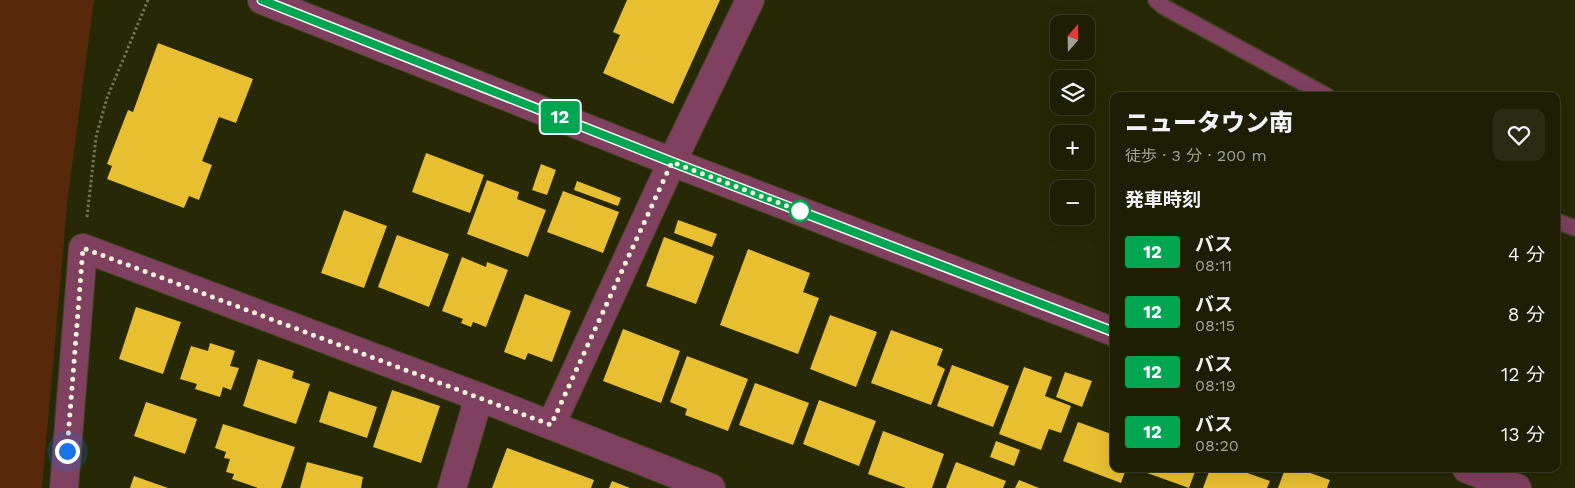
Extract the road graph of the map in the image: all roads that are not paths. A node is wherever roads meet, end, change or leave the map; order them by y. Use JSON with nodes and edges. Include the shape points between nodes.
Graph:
{"nodes":[{"id":1,"x":262,"y":0,"type":"edge"},
{"id":2,"x":750,"y":0,"type":"edge"},
{"id":3,"x":1156,"y":0,"type":"edge"},
{"id":4,"x":290,"y":3,"type":"edge"},
{"id":5,"x":1320,"y":92,"type":"edge"},
{"id":6,"x":672,"y":162,"type":"junction"},
{"id":7,"x":1560,"y":222,"type":"edge"},
{"id":8,"x":1575,"y":228,"type":"edge"},
{"id":9,"x":1110,"y":330,"type":"edge"},
{"id":10,"x":479,"y":397,"type":"junction"},
{"id":11,"x":551,"y":425,"type":"junction"},
{"id":12,"x":1475,"y":472,"type":"edge"},
{"id":13,"x":64,"y":488,"type":"edge"},
{"id":14,"x":452,"y":488,"type":"edge"},
{"id":15,"x":711,"y":488,"type":"edge"},
{"id":16,"x":1517,"y":488,"type":"edge"}],
"edges":[{"from":1,"to":4,"type":"street"},
{"from":2,"to":6,"type":"street"},
{"from":3,"to":5,"type":"lane"},
{"from":4,"to":6,"type":"street"},
{"from":6,"to":9,"type":"street"},
{"from":6,"to":11,"type":"street"},
{"from":7,"to":8,"type":"lane"},
{"from":10,"to":11,"type":"street"},
{"from":10,"to":13,"type":"street","via":[[83,248]]},
{"from":10,"to":14,"type":"street"},
{"from":11,"to":15,"type":"street"},
{"from":12,"to":16,"type":"street"}]}
